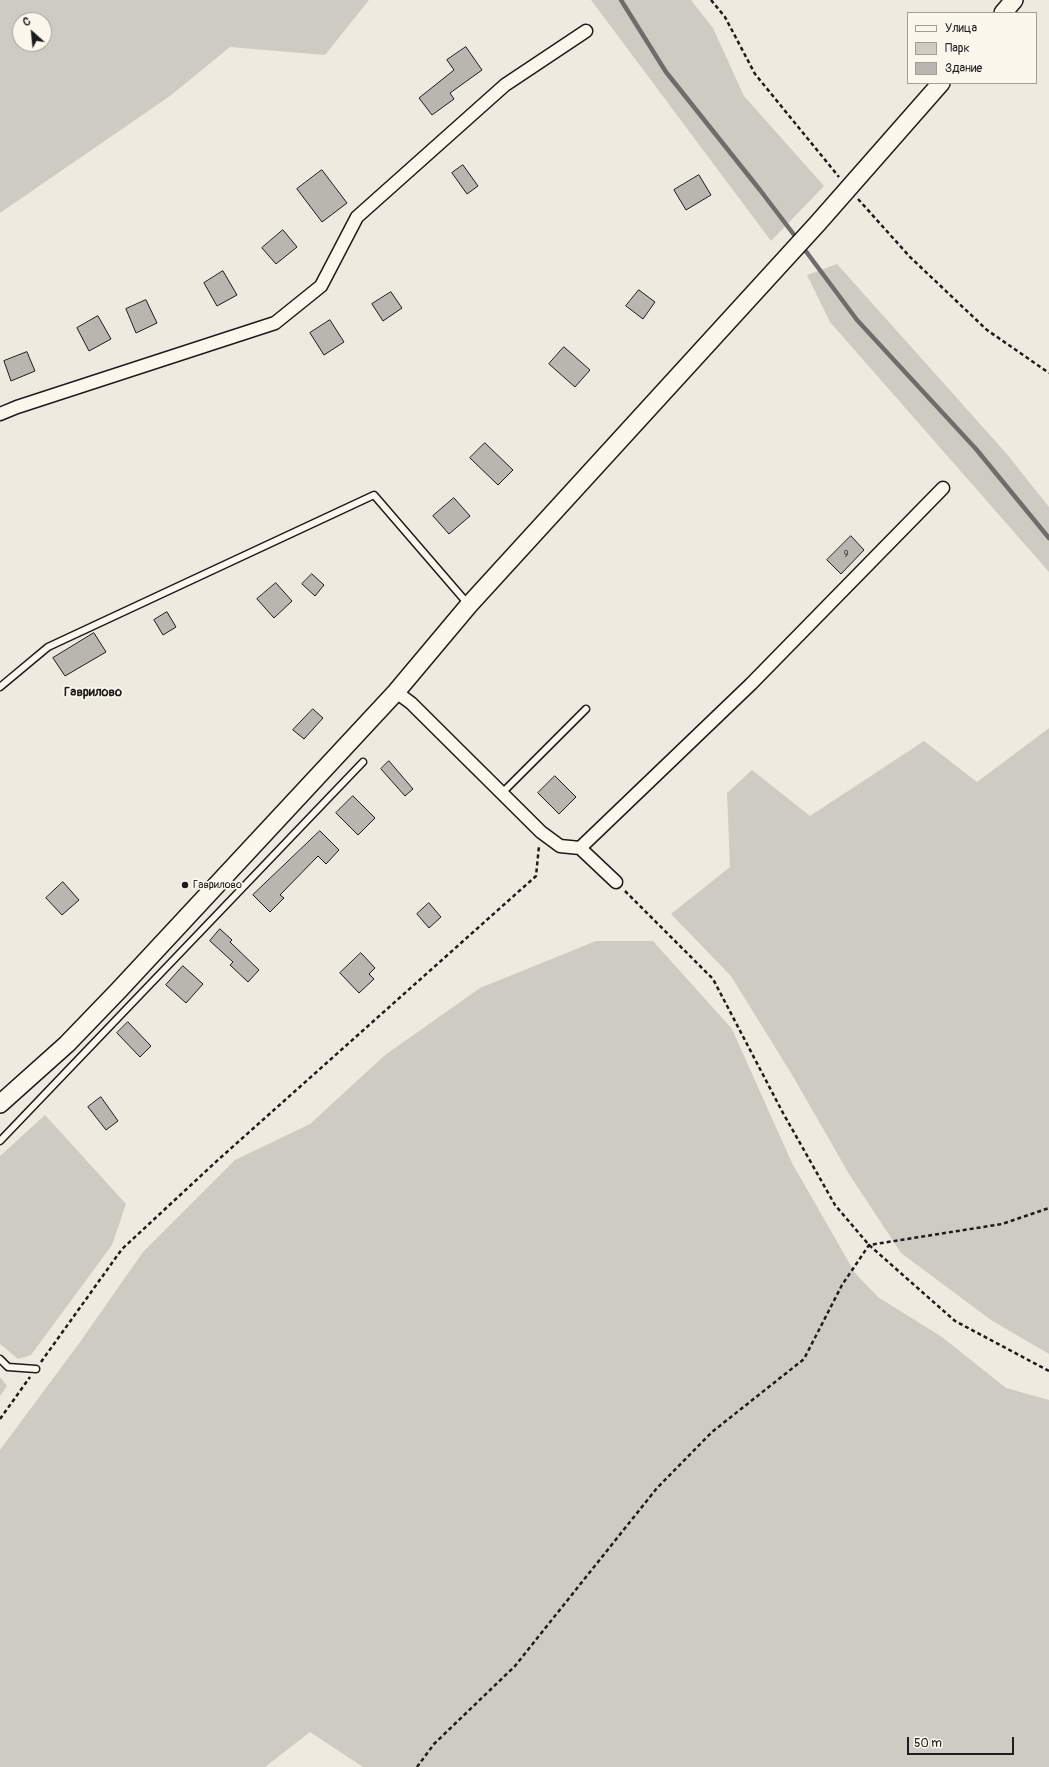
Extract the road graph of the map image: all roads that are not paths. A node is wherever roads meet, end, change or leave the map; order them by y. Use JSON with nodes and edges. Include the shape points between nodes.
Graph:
{"nodes":[{"id":1,"x":1014,"y":0,"type":"edge"},
{"id":2,"x":1004,"y":12,"type":"edge"},
{"id":3,"x":586,"y":31,"type":"dead end"},
{"id":4,"x":940,"y":84,"type":"edge"},
{"id":5,"x":0,"y":414,"type":"edge"},
{"id":6,"x":943,"y":488,"type":"dead end"},
{"id":7,"x":469,"y":605,"type":"junction"},
{"id":8,"x":0,"y":687,"type":"edge"},
{"id":9,"x":396,"y":692,"type":"junction"},
{"id":10,"x":586,"y":709,"type":"dead end"},
{"id":11,"x":363,"y":762,"type":"dead end"},
{"id":12,"x":502,"y":793,"type":"junction"},
{"id":13,"x":580,"y":848,"type":"junction"},
{"id":14,"x":616,"y":882,"type":"road end"},
{"id":15,"x":0,"y":1104,"type":"edge"},
{"id":16,"x":0,"y":1141,"type":"edge"},
{"id":17,"x":0,"y":1358,"type":"edge"},
{"id":18,"x":36,"y":1369,"type":"road end"}],
"edges":[{"from":1,"to":2,"type":"street"},
{"from":3,"to":5,"type":"street","via":[[505,85],[357,218],[321,286],[275,323]]},
{"from":4,"to":7,"type":"street","via":[[818,223]]},
{"from":6,"to":13,"type":"street","via":[[751,684]]},
{"from":7,"to":8,"type":"lane","via":[[374,495],[48,647]]},
{"from":7,"to":9,"type":"street"},
{"from":9,"to":12,"type":"street","via":[[411,703]]},
{"from":9,"to":15,"type":"street","via":[[119,990],[67,1044]]},
{"from":10,"to":12,"type":"lane"},
{"from":11,"to":16,"type":"lane"},
{"from":12,"to":13,"type":"street","via":[[541,832],[560,846]]},
{"from":13,"to":14,"type":"street"},
{"from":17,"to":18,"type":"lane","via":[[8,1367]]}]}
